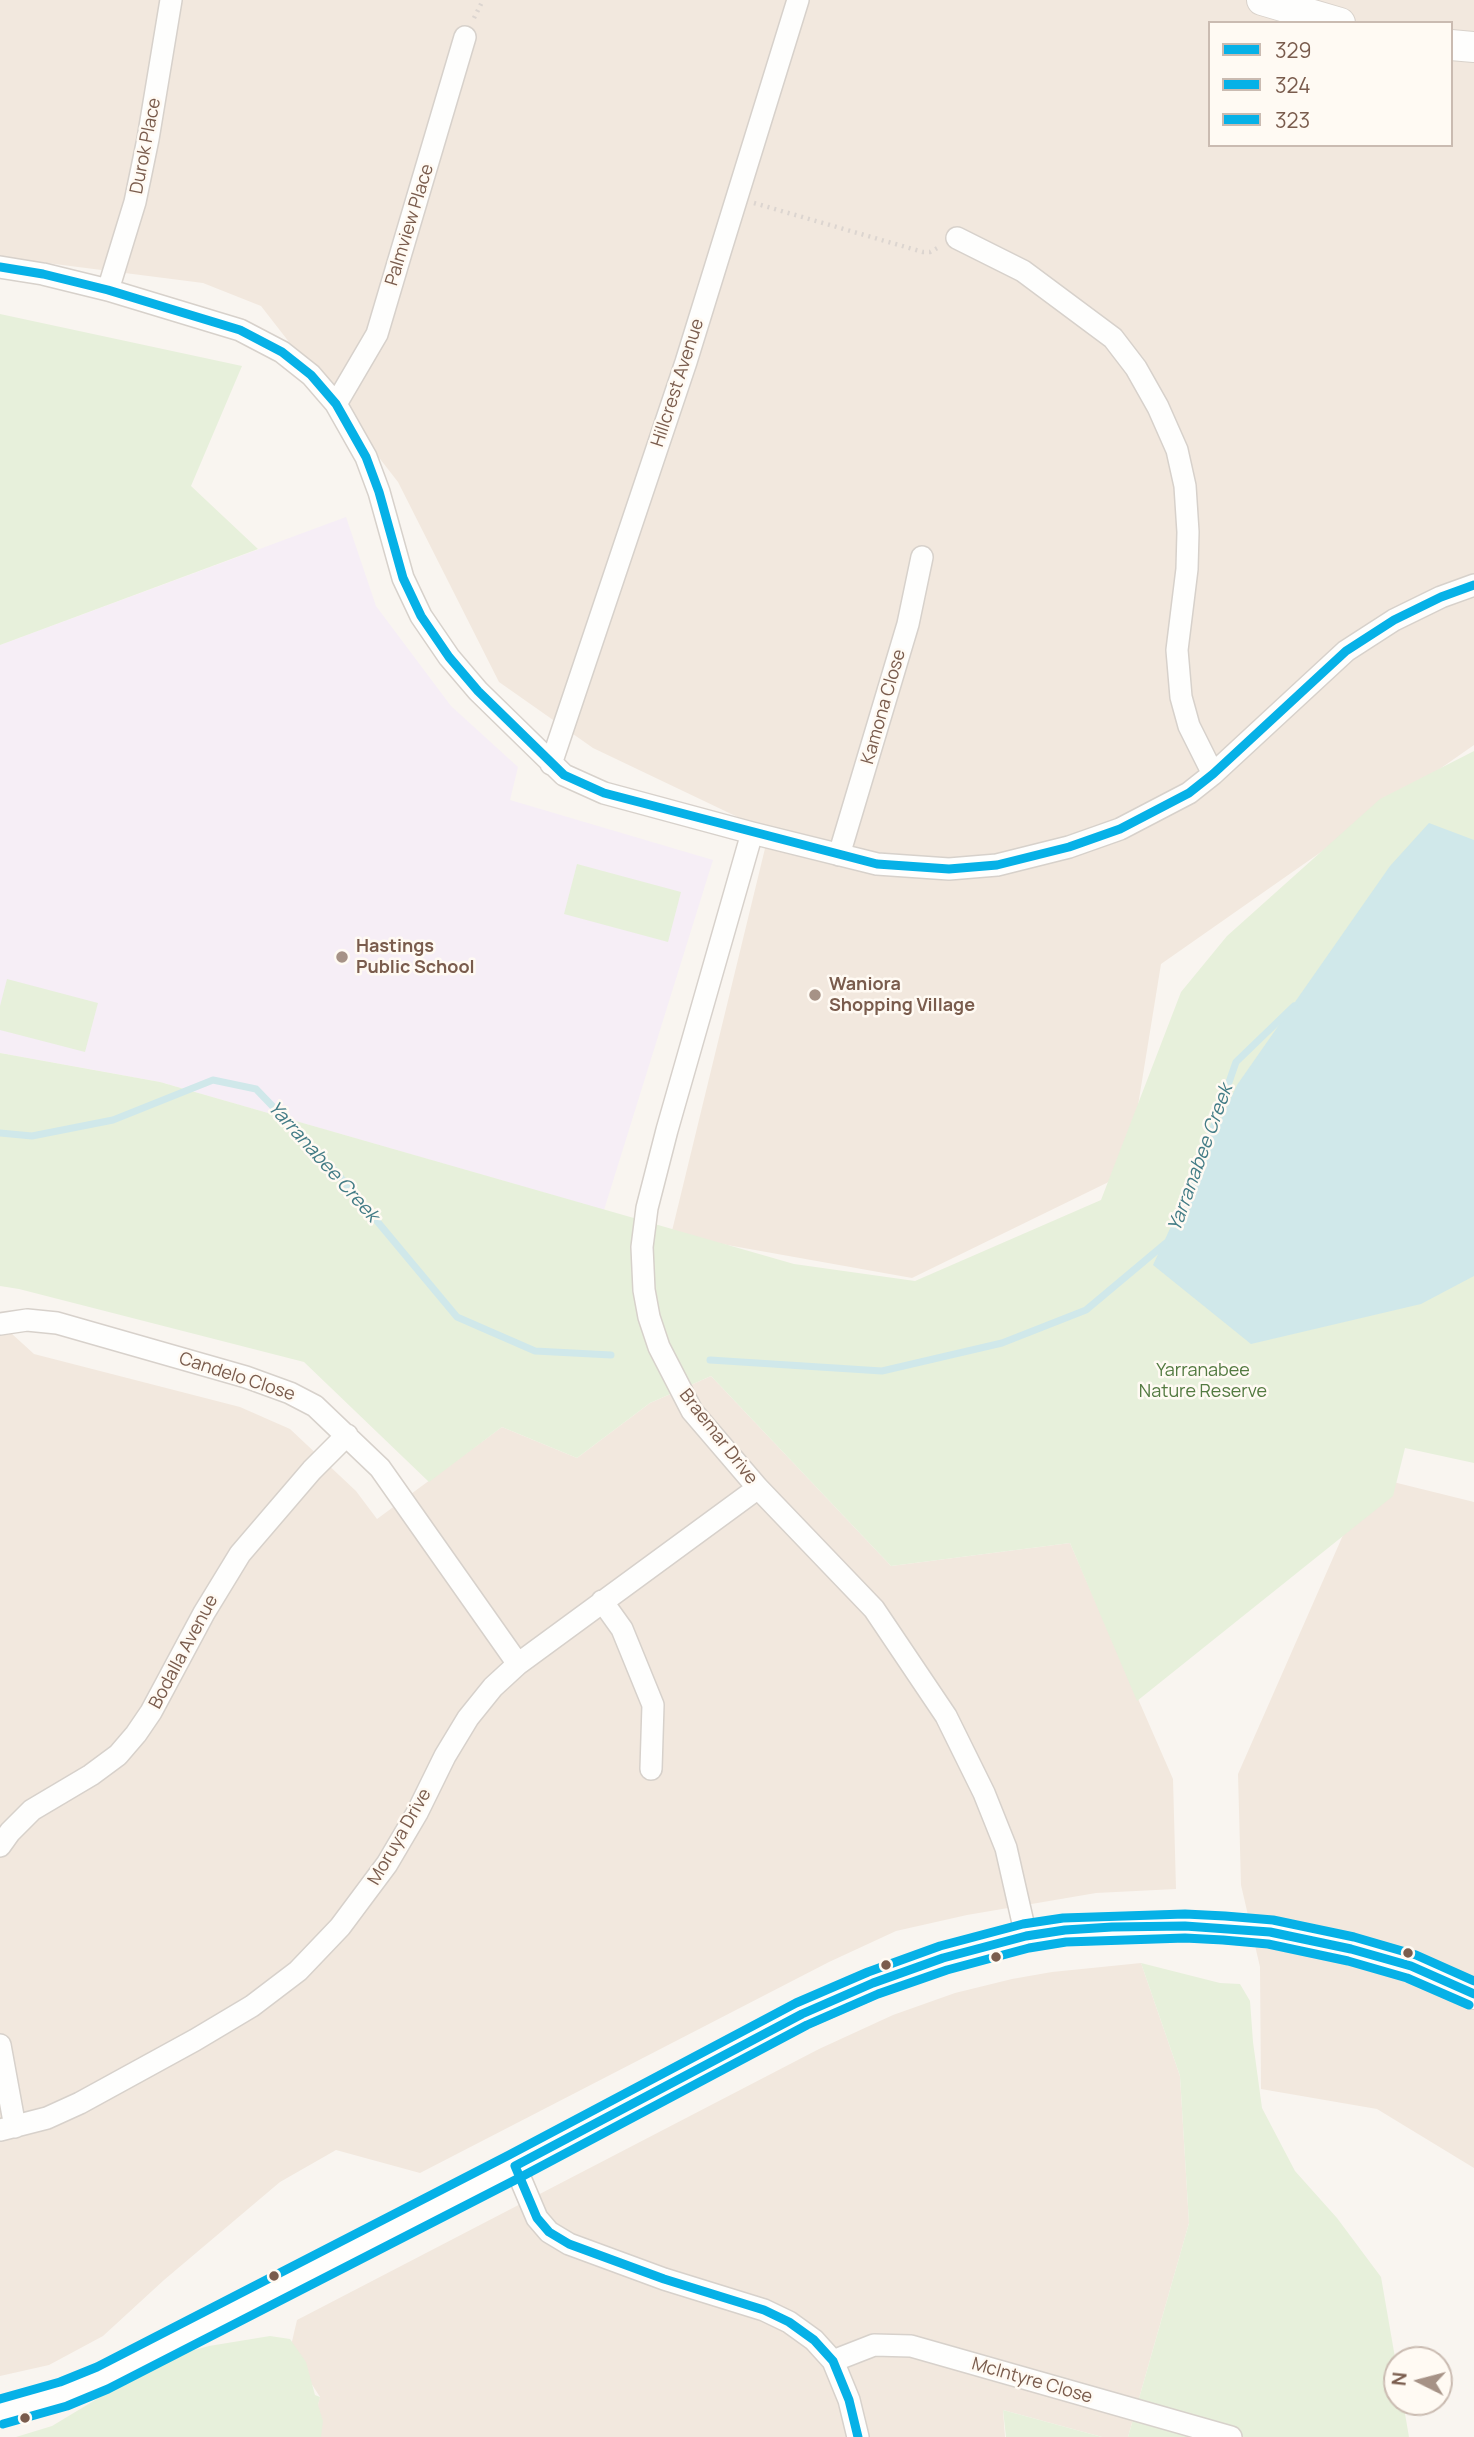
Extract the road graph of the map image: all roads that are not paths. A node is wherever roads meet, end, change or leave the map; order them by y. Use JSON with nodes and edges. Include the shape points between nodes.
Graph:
{"nodes":[{"id":1,"x":171,"y":0,"type":"edge"},
{"id":2,"x":798,"y":0,"type":"edge"},
{"id":3,"x":1262,"y":0,"type":"edge"},
{"id":4,"x":1333,"y":21,"type":"edge"},
{"id":5,"x":465,"y":37,"type":"dead end"},
{"id":6,"x":1453,"y":45,"type":"edge"},
{"id":7,"x":1474,"y":47,"type":"edge"},
{"id":8,"x":957,"y":238,"type":"road end"},
{"id":9,"x":0,"y":267,"type":"edge"},
{"id":10,"x":108,"y":290,"type":"junction"},
{"id":11,"x":336,"y":404,"type":"junction"},
{"id":12,"x":922,"y":557,"type":"dead end"},
{"id":13,"x":1474,"y":585,"type":"edge"},
{"id":14,"x":551,"y":764,"type":"junction"},
{"id":15,"x":1213,"y":774,"type":"junction"},
{"id":16,"x":752,"y":833,"type":"junction"},
{"id":17,"x":839,"y":855,"type":"junction"},
{"id":18,"x":0,"y":1324,"type":"edge"},
{"id":19,"x":347,"y":1435,"type":"junction"},
{"id":20,"x":758,"y":1488,"type":"junction"},
{"id":21,"x":602,"y":1601,"type":"junction"},
{"id":22,"x":519,"y":1664,"type":"junction"},
{"id":23,"x":651,"y":1769,"type":"dead end"},
{"id":24,"x":0,"y":1846,"type":"edge"},
{"id":25,"x":1026,"y":1936,"type":"junction"},
{"id":26,"x":1474,"y":1994,"type":"edge"},
{"id":27,"x":0,"y":2045,"type":"edge"},
{"id":28,"x":8,"y":2129,"type":"edge"},
{"id":29,"x":515,"y":2166,"type":"junction"},
{"id":30,"x":833,"y":2361,"type":"junction"},
{"id":31,"x":0,"y":2412,"type":"edge"},
{"id":32,"x":858,"y":2437,"type":"edge"},
{"id":33,"x":1231,"y":2437,"type":"edge"}],
"edges":[{"from":1,"to":10,"type":"street","name":"Durok Place","via":[[135,202]]},
{"from":2,"to":14,"type":"street","name":"Hillcrest Avenue","via":[[738,199]]},
{"from":3,"to":4,"type":"street"},
{"from":5,"to":11,"type":"street","name":"Palmview Place","via":[[377,334]]},
{"from":6,"to":7,"type":"street"},
{"from":8,"to":15,"type":"street","via":[[1023,271],[1113,338],[1158,407],[1177,450],[1185,485],[1187,569],[1177,650],[1181,697],[1189,726]]},
{"from":9,"to":10,"type":"street"},
{"from":10,"to":11,"type":"street","via":[[204,318],[265,342],[311,375]]},
{"from":11,"to":14,"type":"street","via":[[366,457],[402,578],[421,616],[478,691]]},
{"from":12,"to":17,"type":"street","name":"Kamona Close","via":[[908,624]]},
{"from":13,"to":15,"type":"street","via":[[1394,620],[1346,651]]},
{"from":14,"to":16,"type":"street","via":[[604,793]]},
{"from":15,"to":17,"type":"street","via":[[1189,793],[1120,829],[996,866],[915,867]]},
{"from":16,"to":17,"type":"street"},
{"from":16,"to":20,"type":"street","name":"Braemar Drive","via":[[662,1147],[642,1247],[649,1317],[676,1383],[692,1410]]},
{"from":18,"to":19,"type":"street","name":"Candelo Close","via":[[27,1320],[57,1323],[246,1377],[315,1406]]},
{"from":19,"to":22,"type":"street","name":"Candelo Close","via":[[380,1468]]},
{"from":19,"to":24,"type":"street","name":"Bodalla Avenue","via":[[240,1554],[136,1734],[91,1775],[32,1810]]},
{"from":20,"to":21,"type":"street","name":"Moruya Drive"},
{"from":20,"to":25,"type":"street","name":"Braemar Drive","via":[[874,1609],[946,1716],[1006,1848]]},
{"from":21,"to":22,"type":"street","name":"Moruya Drive"},
{"from":21,"to":23,"type":"street","via":[[622,1629],[653,1704]]},
{"from":22,"to":28,"type":"street","name":"Moruya Drive","via":[[468,1718],[387,1864],[340,1927],[298,1970],[252,2006],[195,2040],[80,2103]]},
{"from":25,"to":26,"type":"street","via":[[1112,1927],[1270,1932],[1411,1966]]},
{"from":25,"to":29,"type":"street","via":[[943,1958],[802,2014]]},
{"from":27,"to":28,"type":"street"},
{"from":29,"to":30,"type":"street","via":[[537,2218],[549,2232],[569,2244],[664,2279],[764,2310],[814,2340]]},
{"from":29,"to":31,"type":"street","via":[[102,2378]]},
{"from":30,"to":32,"type":"street"},
{"from":30,"to":33,"type":"street","name":"McIntyre Close","via":[[874,2345],[911,2346]]}]}
